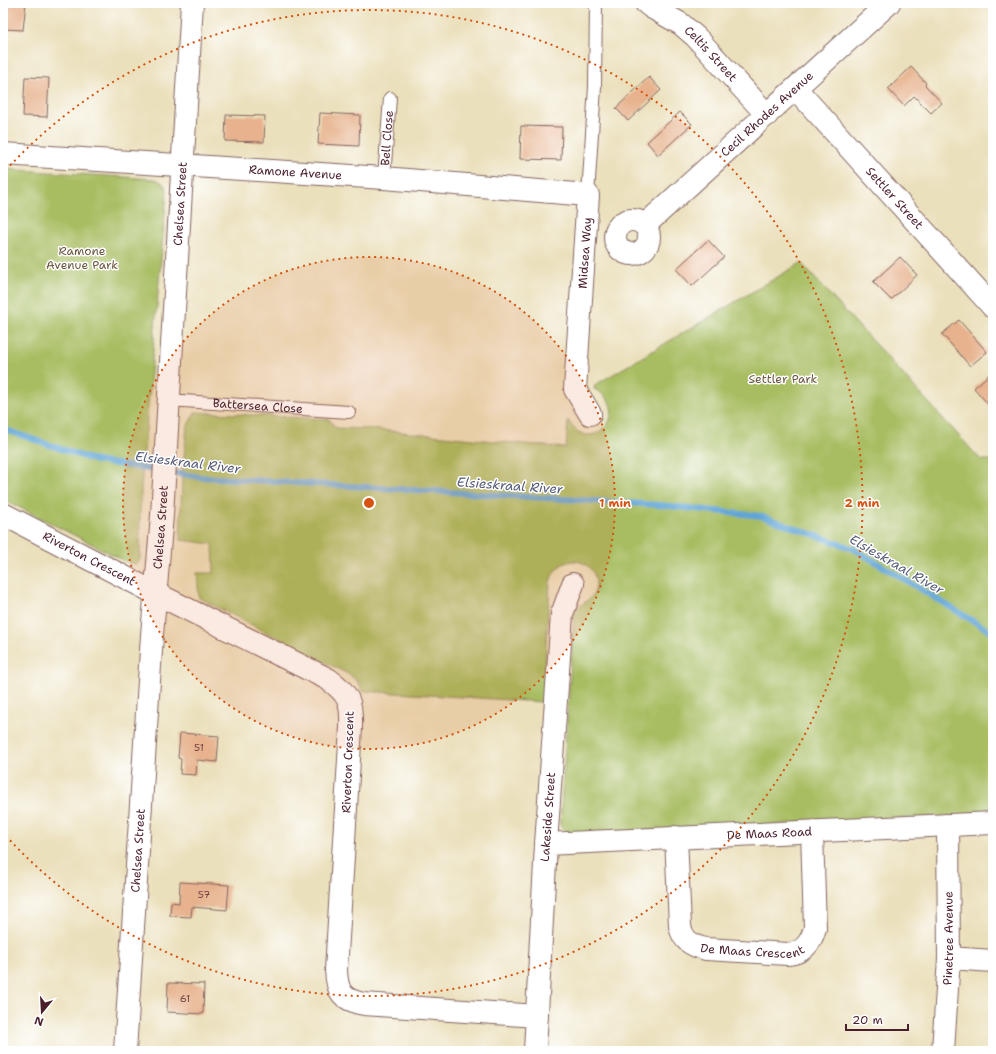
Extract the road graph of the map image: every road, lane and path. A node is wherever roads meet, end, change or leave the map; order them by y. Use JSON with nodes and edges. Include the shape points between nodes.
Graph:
{"nodes":[{"id":1,"x":192,"y":3,"type":"edge"},
{"id":2,"x":596,"y":3,"type":"edge"},
{"id":3,"x":646,"y":3,"type":"edge"},
{"id":4,"x":889,"y":3,"type":"edge"},
{"id":5,"x":796,"y":89,"type":"junction"},
{"id":6,"x":390,"y":98,"type":"dead end"},
{"id":7,"x":767,"y":115,"type":"junction"},
{"id":8,"x":3,"y":154,"type":"edge"},
{"id":9,"x":181,"y":166,"type":"junction"},
{"id":10,"x":384,"y":178,"type":"junction"},
{"id":11,"x":588,"y":195,"type":"junction"},
{"id":12,"x":645,"y":225,"type":"dead end"},
{"id":13,"x":993,"y":307,"type":"edge"},
{"id":14,"x":167,"y":409,"type":"junction"},
{"id":15,"x":349,"y":412,"type":"dead end"},
{"id":16,"x":590,"y":414,"type":"dead end"},
{"id":17,"x":3,"y":514,"type":"edge"},
{"id":18,"x":573,"y":584,"type":"dead end"},
{"id":19,"x":155,"y":593,"type":"junction"},
{"id":20,"x":993,"y":823,"type":"edge"},
{"id":21,"x":948,"y":826,"type":"junction"},
{"id":22,"x":812,"y":832,"type":"junction"},
{"id":23,"x":676,"y":837,"type":"junction"},
{"id":24,"x":546,"y":844,"type":"junction"},
{"id":25,"x":949,"y":958,"type":"junction"},
{"id":26,"x":993,"y":961,"type":"edge"},
{"id":27,"x":537,"y":1016,"type":"junction"},
{"id":28,"x":125,"y":1051,"type":"edge"},
{"id":29,"x":535,"y":1051,"type":"edge"},
{"id":30,"x":943,"y":1051,"type":"edge"}],
"edges":[{"from":1,"to":9,"type":"street","name":"Chelsea Street"},
{"from":2,"to":11,"type":"lane","name":"Midsea Way","via":[[595,87]]},
{"from":3,"to":7,"type":"street","name":"Celtis Street","via":[[681,24],[696,37]]},
{"from":4,"to":5,"type":"street","name":"Cecil Rhodes Avenue"},
{"from":5,"to":7,"type":"street","name":"Cecil Rhodes Avenue"},
{"from":5,"to":13,"type":"street","name":"Settler Street"},
{"from":6,"to":10,"type":"lane","name":"Bell Close"},
{"from":7,"to":12,"type":"street","name":"Cecil Rhodes Avenue"},
{"from":8,"to":9,"type":"street","name":"Ramone Avenue"},
{"from":9,"to":10,"type":"street","name":"Ramone Avenue"},
{"from":9,"to":14,"type":"street","name":"Chelsea Street"},
{"from":10,"to":11,"type":"street","name":"Ramone Avenue"},
{"from":11,"to":16,"type":"street","name":"Midsea Way","via":[[576,389]]},
{"from":14,"to":15,"type":"lane","name":"Battersea Close"},
{"from":14,"to":19,"type":"street","name":"Chelsea Street"},
{"from":17,"to":19,"type":"street","name":"Riverton Crescent"},
{"from":18,"to":24,"type":"street","name":"Lakeside Street","via":[[562,614]]},
{"from":19,"to":27,"type":"street","name":"Riverton Crescent","via":[[328,679],[348,699],[351,706],[351,728],[336,970],[337,984],[344,996],[364,1004]]},
{"from":19,"to":28,"type":"street","name":"Chelsea Street"},
{"from":20,"to":21,"type":"street","name":"De Maas Road"},
{"from":21,"to":22,"type":"street","name":"De Maas Road"},
{"from":21,"to":25,"type":"street","name":"Pinetree Avenue"},
{"from":22,"to":23,"type":"street","name":"De Maas Road"},
{"from":22,"to":23,"type":"street","name":"De Maas Crescent","via":[[815,928],[810,942],[805,947],[788,954],[706,949],[686,940],[680,926]]},
{"from":23,"to":24,"type":"street","name":"De Maas Road"},
{"from":24,"to":27,"type":"street","name":"Lakeside Street"},
{"from":25,"to":26,"type":"street"},
{"from":25,"to":30,"type":"street","name":"Pinetree Avenue"},
{"from":27,"to":29,"type":"street","name":"Lakeside Street"}]}
